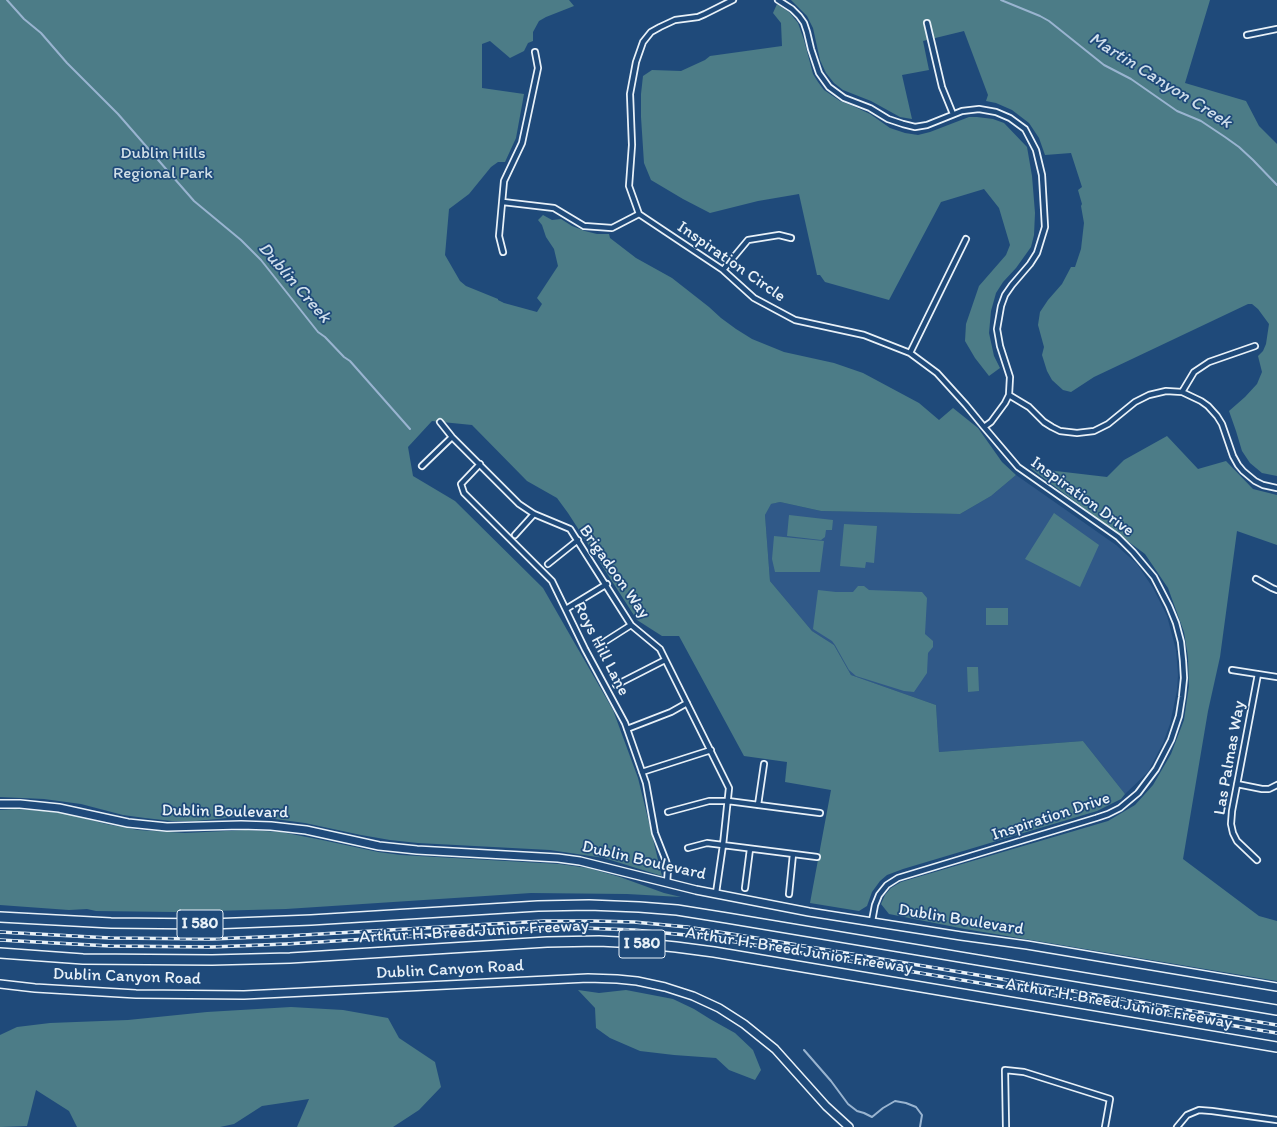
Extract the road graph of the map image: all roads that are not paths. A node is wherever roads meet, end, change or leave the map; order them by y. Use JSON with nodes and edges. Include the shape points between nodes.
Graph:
{"nodes":[{"id":1,"x":733,"y":0,"type":"edge"},
{"id":2,"x":778,"y":0,"type":"edge"},
{"id":3,"x":927,"y":24,"type":"dead end"},
{"id":4,"x":1277,"y":29,"type":"edge"},
{"id":5,"x":1247,"y":35,"type":"dead end"},
{"id":6,"x":535,"y":52,"type":"dead end"},
{"id":7,"x":953,"y":114,"type":"junction"},
{"id":8,"x":503,"y":202,"type":"junction"},
{"id":9,"x":639,"y":214,"type":"junction"},
{"id":10,"x":792,"y":238,"type":"dead end"},
{"id":11,"x":966,"y":239,"type":"dead end"},
{"id":12,"x":503,"y":252,"type":"dead end"},
{"id":13,"x":723,"y":270,"type":"junction"},
{"id":14,"x":1255,"y":346,"type":"dead end"},
{"id":15,"x":910,"y":353,"type":"junction"},
{"id":16,"x":1182,"y":392,"type":"junction"},
{"id":17,"x":1009,"y":395,"type":"junction"},
{"id":18,"x":440,"y":422,"type":"dead end"},
{"id":19,"x":984,"y":427,"type":"junction"},
{"id":20,"x":452,"y":437,"type":"junction"},
{"id":21,"x":480,"y":464,"type":"junction"},
{"id":22,"x":422,"y":466,"type":"dead end"},
{"id":23,"x":1277,"y":488,"type":"edge"},
{"id":24,"x":534,"y":514,"type":"junction"},
{"id":25,"x":515,"y":535,"type":"dead end"},
{"id":26,"x":578,"y":540,"type":"junction"},
{"id":27,"x":548,"y":564,"type":"dead end"},
{"id":28,"x":1256,"y":579,"type":"dead end"},
{"id":29,"x":606,"y":584,"type":"junction"},
{"id":30,"x":1277,"y":590,"type":"edge"},
{"id":31,"x":566,"y":609,"type":"junction"},
{"id":32,"x":631,"y":625,"type":"junction"},
{"id":33,"x":598,"y":646,"type":"dead end"},
{"id":34,"x":665,"y":660,"type":"junction"},
{"id":35,"x":1232,"y":670,"type":"dead end"},
{"id":36,"x":1258,"y":674,"type":"junction"},
{"id":37,"x":1277,"y":677,"type":"edge"},
{"id":38,"x":616,"y":685,"type":"dead end"},
{"id":39,"x":687,"y":703,"type":"junction"},
{"id":40,"x":627,"y":729,"type":"junction"},
{"id":41,"x":711,"y":750,"type":"junction"},
{"id":42,"x":764,"y":764,"type":"dead end"},
{"id":43,"x":642,"y":772,"type":"junction"},
{"id":44,"x":1238,"y":784,"type":"junction"},
{"id":45,"x":1277,"y":786,"type":"edge"},
{"id":46,"x":728,"y":801,"type":"junction"},
{"id":47,"x":0,"y":804,"type":"edge"},
{"id":48,"x":758,"y":805,"type":"junction"},
{"id":49,"x":668,"y":812,"type":"dead end"},
{"id":50,"x":820,"y":813,"type":"dead end"},
{"id":51,"x":723,"y":845,"type":"junction"},
{"id":52,"x":688,"y":848,"type":"dead end"},
{"id":53,"x":750,"y":849,"type":"junction"},
{"id":54,"x":793,"y":854,"type":"junction"},
{"id":55,"x":817,"y":857,"type":"dead end"},
{"id":56,"x":1257,"y":860,"type":"dead end"},
{"id":57,"x":667,"y":883,"type":"junction"},
{"id":58,"x":745,"y":888,"type":"dead end"},
{"id":59,"x":716,"y":893,"type":"junction"},
{"id":60,"x":789,"y":894,"type":"dead end"},
{"id":61,"x":0,"y":917,"type":"edge"},
{"id":62,"x":872,"y":921,"type":"junction"},
{"id":63,"x":0,"y":954,"type":"edge"},
{"id":64,"x":0,"y":984,"type":"edge"},
{"id":65,"x":1277,"y":987,"type":"edge"},
{"id":66,"x":1277,"y":1010,"type":"edge"},
{"id":67,"x":1277,"y":1047,"type":"edge"},
{"id":68,"x":1277,"y":1120,"type":"edge"},
{"id":69,"x":849,"y":1127,"type":"edge"},
{"id":70,"x":1006,"y":1127,"type":"edge"},
{"id":71,"x":1105,"y":1127,"type":"edge"},
{"id":72,"x":1177,"y":1127,"type":"edge"}],
"edges":[{"from":1,"to":9,"type":"street","via":[[698,17],[675,20],[660,27],[643,42],[630,94],[632,145],[629,186]]},
{"from":2,"to":7,"type":"street","via":[[792,9],[804,23],[819,73],[836,93],[888,119],[915,127]]},
{"from":3,"to":7,"type":"street","via":[[942,87]]},
{"from":4,"to":5,"type":"street"},
{"from":6,"to":8,"type":"street","via":[[538,68],[522,143],[504,181]]},
{"from":7,"to":17,"type":"street","via":[[970,110],[988,110],[1017,123],[1025,129],[1036,150],[1042,175],[1046,227],[1042,242],[1038,253],[1012,284],[998,316],[998,338],[1010,377]]},
{"from":8,"to":9,"type":"street","via":[[554,208],[584,226],[612,228]]},
{"from":8,"to":12,"type":"street","via":[[499,236]]},
{"from":9,"to":13,"type":"street","name":"Inspiration Circle"},
{"from":10,"to":13,"type":"street","via":[[779,235],[748,240]]},
{"from":11,"to":15,"type":"street"},
{"from":13,"to":15,"type":"street","name":"Inspiration Circle","via":[[754,298],[795,320],[864,335]]},
{"from":14,"to":16,"type":"street","via":[[1209,362],[1194,372]]},
{"from":15,"to":19,"type":"street","name":"Inspiration Circle","via":[[937,373]]},
{"from":16,"to":17,"type":"street","via":[[1166,391],[1149,395],[1135,402],[1108,424],[1094,431],[1077,433],[1052,427],[1029,406]]},
{"from":16,"to":23,"type":"street","via":[[1201,400],[1217,416],[1233,456],[1243,471],[1255,481]]},
{"from":17,"to":19,"type":"street","via":[[991,422]]},
{"from":18,"to":20,"type":"street","name":"Brigadoon Way"},
{"from":19,"to":62,"type":"street","name":"Inspiration Drive","via":[[1018,467],[1118,537],[1154,576],[1170,606],[1181,642],[1184,678],[1179,716],[1171,740],[1156,769],[1138,793],[1120,808],[1096,818],[895,879],[884,887],[879,895]]},
{"from":20,"to":21,"type":"street","name":"Brigadoon Way"},
{"from":20,"to":22,"type":"street"},
{"from":21,"to":24,"type":"street","name":"Brigadoon Way","via":[[519,504]]},
{"from":21,"to":31,"type":"street","name":"Roys Hill Lane","via":[[462,484],[464,493],[552,581]]},
{"from":24,"to":25,"type":"street"},
{"from":24,"to":26,"type":"street","name":"Brigadoon Way","via":[[570,529]]},
{"from":26,"to":27,"type":"street"},
{"from":26,"to":29,"type":"street","name":"Brigadoon Way"},
{"from":28,"to":30,"type":"street"},
{"from":29,"to":31,"type":"street"},
{"from":29,"to":32,"type":"street","name":"Brigadoon Way"},
{"from":31,"to":40,"type":"street","name":"Roys Hill Lane"},
{"from":32,"to":33,"type":"street"},
{"from":32,"to":34,"type":"street","name":"Brigadoon Way","via":[[660,649]]},
{"from":34,"to":38,"type":"street"},
{"from":34,"to":39,"type":"street","name":"Brigadoon Way"},
{"from":35,"to":36,"type":"street"},
{"from":36,"to":37,"type":"street"},
{"from":36,"to":44,"type":"street","name":"Las Palmas Way"},
{"from":39,"to":40,"type":"street"},
{"from":39,"to":41,"type":"street","name":"Brigadoon Way"},
{"from":40,"to":43,"type":"street","name":"Roys Hill Lane"},
{"from":41,"to":43,"type":"street"},
{"from":41,"to":46,"type":"street","name":"Brigadoon Way","via":[[729,788]]},
{"from":42,"to":48,"type":"street"},
{"from":43,"to":57,"type":"street","name":"Roys Hill Lane","via":[[649,795],[655,833],[667,865]]},
{"from":44,"to":45,"type":"street","via":[[1262,789]]},
{"from":44,"to":56,"type":"street","name":"Las Palmas Way","via":[[1231,815],[1232,828],[1237,841]]},
{"from":46,"to":48,"type":"street"},
{"from":46,"to":49,"type":"street","via":[[709,800]]},
{"from":46,"to":51,"type":"street","name":"Brigadoon Way"},
{"from":47,"to":57,"type":"street","name":"Dublin Boulevard","via":[[58,808],[128,823],[167,827],[271,826],[306,830],[379,846],[580,860]]},
{"from":48,"to":50,"type":"street"},
{"from":51,"to":52,"type":"street","via":[[707,843]]},
{"from":51,"to":53,"type":"street"},
{"from":51,"to":59,"type":"street","name":"Brigadoon Way"},
{"from":53,"to":54,"type":"street"},
{"from":53,"to":58,"type":"street"},
{"from":54,"to":55,"type":"street"},
{"from":54,"to":60,"type":"street"},
{"from":57,"to":59,"type":"street","name":"Dublin Boulevard"},
{"from":59,"to":62,"type":"street","name":"Dublin Boulevard","via":[[809,912]]},
{"from":61,"to":66,"type":"highway","name":"Arthur H. Breed Junior Freeway","number":"I 580","via":[[86,922],[205,924],[538,906],[646,907],[727,918]]},
{"from":62,"to":65,"type":"street","name":"Dublin Boulevard"},
{"from":63,"to":67,"type":"highway","name":"Arthur H. Breed Junior Freeway","number":"I 580","via":[[83,959],[212,960],[547,942],[637,943],[739,956]]},
{"from":64,"to":69,"type":"street","name":"Dublin Canyon Road","via":[[114,993],[244,995],[588,978],[637,981],[693,996],[744,1024],[775,1049],[826,1106]]},
{"from":68,"to":72,"type":"street","via":[[1199,1110],[1187,1115]]},
{"from":70,"to":71,"type":"street","via":[[1006,1070],[1024,1072],[1110,1098]]}]}
